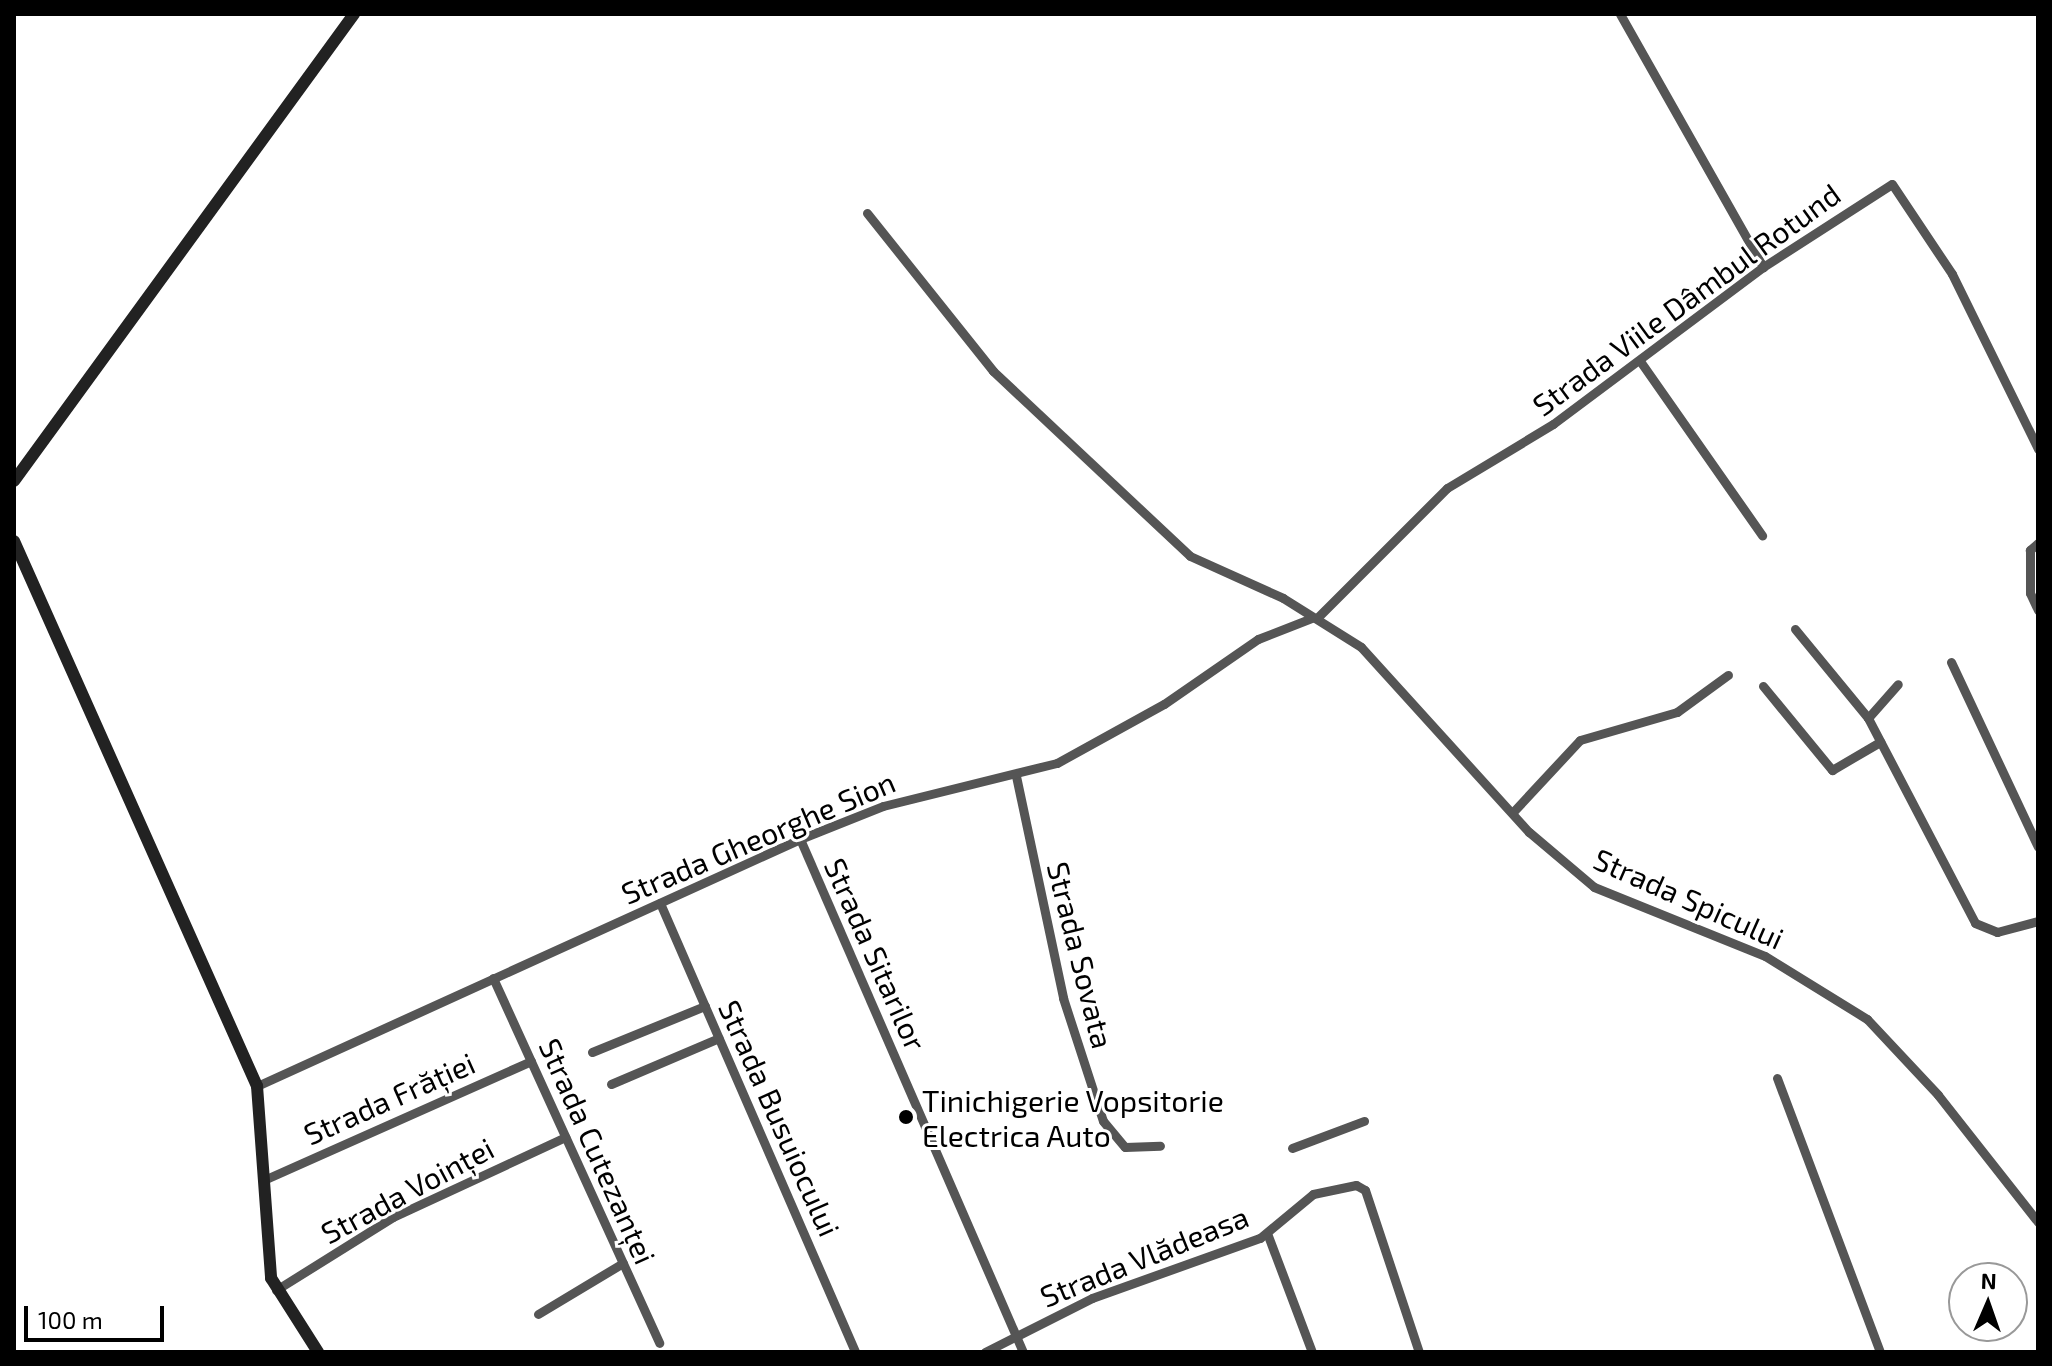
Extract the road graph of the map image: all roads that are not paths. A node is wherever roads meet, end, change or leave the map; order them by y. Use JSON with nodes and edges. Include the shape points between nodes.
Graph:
{"nodes":[{"id":1,"x":354,"y":14,"type":"edge"},
{"id":2,"x":1620,"y":14,"type":"edge"},
{"id":3,"x":867,"y":213,"type":"dead end"},
{"id":4,"x":1763,"y":267,"type":"junction"},
{"id":5,"x":1640,"y":361,"type":"junction"},
{"id":6,"x":2038,"y":449,"type":"edge"},
{"id":7,"x":14,"y":481,"type":"edge"},
{"id":8,"x":1762,"y":535,"type":"dead end"},
{"id":9,"x":14,"y":541,"type":"edge"},
{"id":10,"x":2035,"y":544,"type":"edge"},
{"id":11,"x":2038,"y":610,"type":"edge"},
{"id":12,"x":1317,"y":618,"type":"junction"},
{"id":13,"x":1795,"y":629,"type":"dead end"},
{"id":14,"x":1951,"y":662,"type":"dead end"},
{"id":15,"x":1728,"y":675,"type":"dead end"},
{"id":16,"x":1898,"y":684,"type":"dead end"},
{"id":17,"x":1763,"y":686,"type":"dead end"},
{"id":18,"x":1868,"y":718,"type":"junction"},
{"id":19,"x":1880,"y":742,"type":"junction"},
{"id":20,"x":1016,"y":776,"type":"junction"},
{"id":21,"x":1513,"y":812,"type":"junction"},
{"id":22,"x":800,"y":839,"type":"junction"},
{"id":23,"x":2038,"y":847,"type":"edge"},
{"id":24,"x":660,"y":903,"type":"junction"},
{"id":25,"x":2038,"y":921,"type":"edge"},
{"id":26,"x":493,"y":978,"type":"junction"},
{"id":27,"x":705,"y":1006,"type":"junction"},
{"id":28,"x":719,"y":1038,"type":"junction"},
{"id":29,"x":592,"y":1052,"type":"dead end"},
{"id":30,"x":531,"y":1061,"type":"junction"},
{"id":31,"x":1777,"y":1078,"type":"dead end"},
{"id":32,"x":611,"y":1084,"type":"dead end"},
{"id":33,"x":257,"y":1086,"type":"junction"},
{"id":34,"x":1364,"y":1121,"type":"dead end"},
{"id":35,"x":565,"y":1137,"type":"junction"},
{"id":36,"x":1160,"y":1146,"type":"dead end"},
{"id":37,"x":1292,"y":1148,"type":"dead end"},
{"id":38,"x":266,"y":1179,"type":"junction"},
{"id":39,"x":2038,"y":1222,"type":"edge"},
{"id":40,"x":1267,"y":1233,"type":"junction"},
{"id":41,"x":623,"y":1263,"type":"junction"},
{"id":42,"x":275,"y":1291,"type":"junction"},
{"id":43,"x":538,"y":1314,"type":"dead end"},
{"id":44,"x":1016,"y":1336,"type":"junction"},
{"id":45,"x":659,"y":1343,"type":"dead end"},
{"id":46,"x":318,"y":1352,"type":"edge"},
{"id":47,"x":855,"y":1352,"type":"edge"},
{"id":48,"x":985,"y":1352,"type":"edge"},
{"id":49,"x":1023,"y":1352,"type":"edge"},
{"id":50,"x":1312,"y":1352,"type":"edge"},
{"id":51,"x":1419,"y":1352,"type":"edge"},
{"id":52,"x":1880,"y":1352,"type":"edge"}],
"edges":[{"from":1,"to":7,"type":"street"},
{"from":2,"to":4,"type":"street"},
{"from":3,"to":12,"type":"street","name":"Strada Spicului","via":[[993,371],[1190,556]]},
{"from":4,"to":5,"type":"street","name":"Strada Viile Dâmbul Rotund"},
{"from":4,"to":6,"type":"street","name":"Strada Viile Dâmbul Rotund","via":[[1892,184],[1952,274]]},
{"from":5,"to":8,"type":"street"},
{"from":5,"to":12,"type":"street","name":"Strada Viile Dâmbul Rotund","via":[[1422,507]]},
{"from":9,"to":33,"type":"street"},
{"from":10,"to":11,"type":"street","via":[[2030,593]]},
{"from":12,"to":20,"type":"street","name":"Strada Gheorghe Sion","via":[[1258,639],[1164,704],[1057,763]]},
{"from":12,"to":21,"type":"street","name":"Strada Spicului","via":[[1380,663]]},
{"from":13,"to":18,"type":"street"},
{"from":14,"to":23,"type":"street"},
{"from":15,"to":21,"type":"street","via":[[1696,703],[1580,740]]},
{"from":16,"to":18,"type":"street"},
{"from":17,"to":19,"type":"street","via":[[1832,770]]},
{"from":18,"to":19,"type":"street"},
{"from":19,"to":25,"type":"street","via":[[1955,895],[1988,931]]},
{"from":20,"to":22,"type":"street","name":"Strada Gheorghe Sion","via":[[883,806]]},
{"from":20,"to":36,"type":"street","name":"Strada Sovata","via":[[1063,998],[1103,1121],[1125,1147]]},
{"from":21,"to":39,"type":"street","name":"Strada Spicului","via":[[1594,887],[1765,956],[1867,1019],[1938,1095]]},
{"from":22,"to":24,"type":"street","name":"Strada Gheorghe Sion"},
{"from":22,"to":44,"type":"street","name":"Strada Sitarilor"},
{"from":24,"to":26,"type":"street","name":"Strada Gheorghe Sion"},
{"from":24,"to":27,"type":"street","name":"Strada Busuiocului"},
{"from":26,"to":30,"type":"street","name":"Strada Cutezanței"},
{"from":26,"to":33,"type":"street","name":"Strada Gheorghe Sion"},
{"from":27,"to":28,"type":"street","name":"Strada Busuiocului"},
{"from":27,"to":29,"type":"street"},
{"from":28,"to":32,"type":"street"},
{"from":28,"to":47,"type":"street","name":"Strada Busuiocului"},
{"from":30,"to":35,"type":"street","name":"Strada Cutezanței"},
{"from":30,"to":38,"type":"street","name":"Strada Frăției"},
{"from":31,"to":52,"type":"street"},
{"from":33,"to":38,"type":"street"},
{"from":34,"to":37,"type":"street"},
{"from":35,"to":41,"type":"street","name":"Strada Cutezanței"},
{"from":35,"to":42,"type":"street","name":"Strada Voinței","via":[[393,1217]]},
{"from":38,"to":42,"type":"street"},
{"from":40,"to":44,"type":"street","name":"Strada Vlădeasa","via":[[1092,1298]]},
{"from":40,"to":50,"type":"street"},
{"from":40,"to":51,"type":"street","name":"Strada Vlădeasa","via":[[1305,1198],[1361,1186]]},
{"from":41,"to":43,"type":"street"},
{"from":41,"to":45,"type":"street","name":"Strada Cutezanței"},
{"from":42,"to":46,"type":"street"},
{"from":44,"to":48,"type":"street","name":"Strada Vlădeasa"},
{"from":44,"to":49,"type":"street","name":"Strada Sitarilor"}]}
